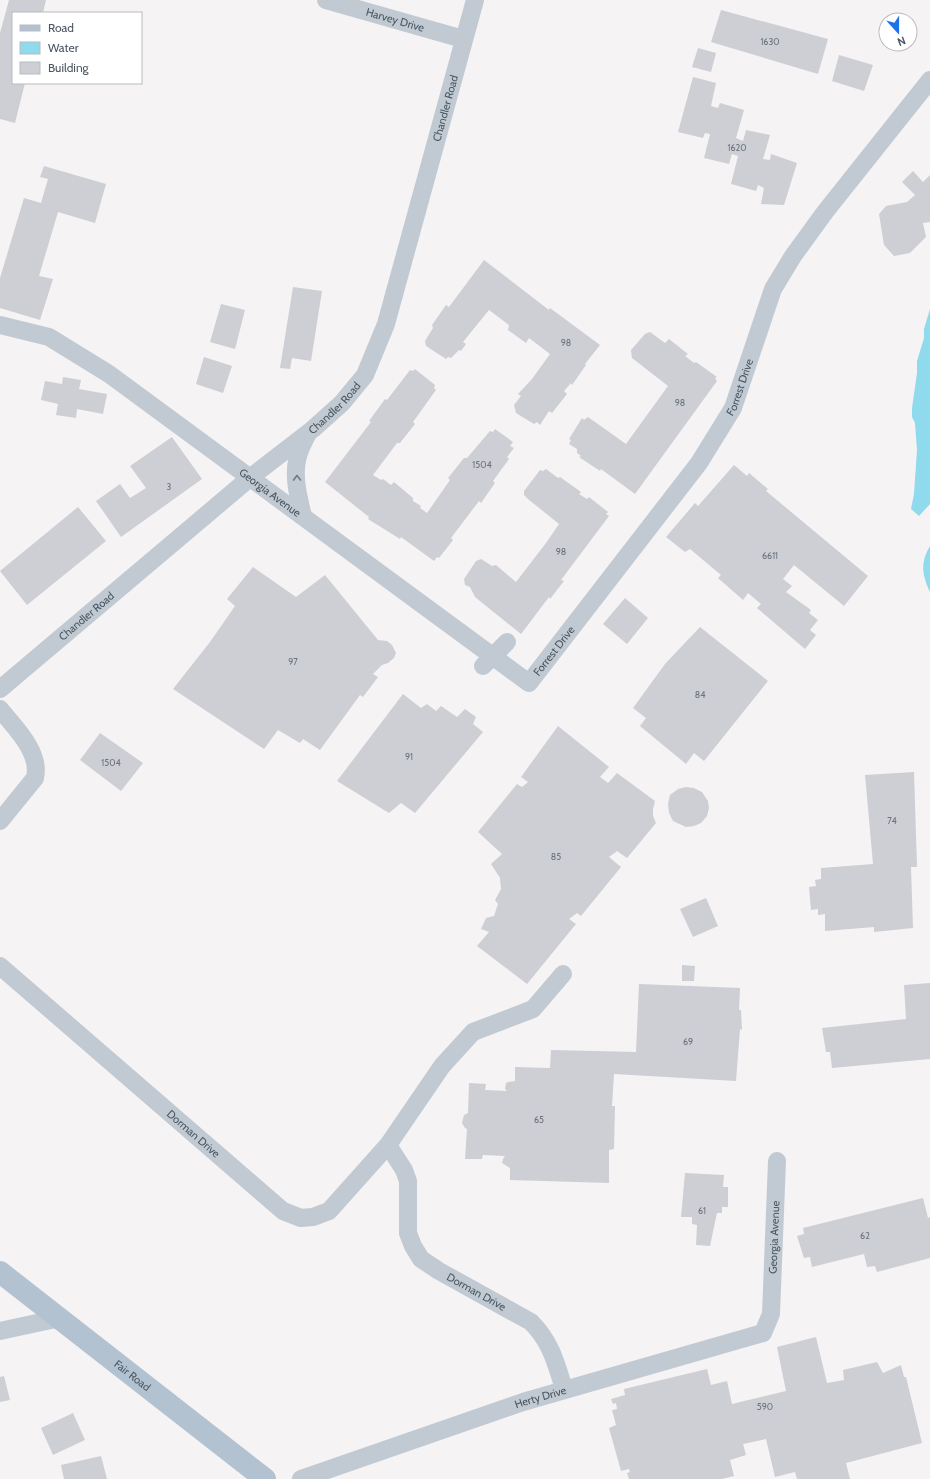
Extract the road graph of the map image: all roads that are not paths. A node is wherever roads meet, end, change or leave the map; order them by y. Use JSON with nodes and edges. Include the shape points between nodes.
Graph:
{"nodes":[{"id":1,"x":326,"y":0,"type":"edge"},
{"id":2,"x":475,"y":0,"type":"edge"},
{"id":3,"x":463,"y":39,"type":"junction"},
{"id":4,"x":930,"y":80,"type":"edge"},
{"id":5,"x":0,"y":325,"type":"edge"},
{"id":6,"x":308,"y":434,"type":"junction"},
{"id":7,"x":251,"y":477,"type":"junction"},
{"id":8,"x":303,"y":516,"type":"junction"},
{"id":9,"x":507,"y":642,"type":"dead end"},
{"id":10,"x":488,"y":661,"type":"junction"},
{"id":11,"x":529,"y":683,"type":"joint"},
{"id":12,"x":0,"y":689,"type":"edge"},
{"id":13,"x":0,"y":709,"type":"edge"},
{"id":14,"x":0,"y":821,"type":"edge"},
{"id":15,"x":0,"y":966,"type":"edge"},
{"id":16,"x":563,"y":974,"type":"dead end"},
{"id":17,"x":388,"y":1145,"type":"junction"},
{"id":18,"x":777,"y":1161,"type":"dead end"},
{"id":19,"x":0,"y":1272,"type":"edge"},
{"id":20,"x":771,"y":1314,"type":"joint"},
{"id":21,"x":60,"y":1318,"type":"junction"},
{"id":22,"x":0,"y":1331,"type":"edge"},
{"id":23,"x":564,"y":1389,"type":"junction"},
{"id":24,"x":265,"y":1479,"type":"edge"},
{"id":25,"x":301,"y":1479,"type":"edge"}],
"edges":[{"from":1,"to":3,"type":"street","name":"Harvey Drive"},
{"from":2,"to":3,"type":"street","name":"Chandler Road"},
{"from":3,"to":6,"type":"street","name":"Chandler Road","via":[[384,330],[365,375],[342,403]]},
{"from":4,"to":11,"type":"street","name":"Forrest Drive","via":[[825,212],[773,289],[734,408],[699,463]]},
{"from":5,"to":7,"type":"street","name":"Georgia Avenue","via":[[49,337],[74,351]]},
{"from":6,"to":7,"type":"street","name":"Chandler Road"},
{"from":8,"to":6,"type":"street","one_way":true,"via":[[298,496],[296,467]]},
{"from":7,"to":8,"type":"street","name":"Georgia Avenue"},
{"from":7,"to":12,"type":"street","name":"Chandler Road"},
{"from":8,"to":10,"type":"street","name":"Georgia Avenue"},
{"from":9,"to":10,"type":"street"},
{"from":10,"to":11,"type":"street","name":"Georgia Avenue"},
{"from":13,"to":14,"type":"street","via":[[27,744],[36,770],[34,778]]},
{"from":15,"to":17,"type":"street","name":"Dorman Drive","via":[[283,1211],[301,1218],[329,1211]]},
{"from":16,"to":17,"type":"street","name":"Dorman Drive","via":[[533,1009],[473,1032],[442,1066]]},
{"from":17,"to":23,"type":"street","name":"Dorman Drive","via":[[404,1170],[408,1182],[408,1233],[421,1259],[531,1322],[540,1330],[550,1346]]},
{"from":18,"to":20,"type":"street","name":"Georgia Avenue"},
{"from":19,"to":21,"type":"main road","name":"Fair Road"},
{"from":20,"to":23,"type":"street","name":"Herty Drive","via":[[763,1333]]},
{"from":21,"to":22,"type":"street"},
{"from":21,"to":24,"type":"main road","name":"Fair Road"},
{"from":23,"to":25,"type":"street","name":"Herty Drive"}]}
